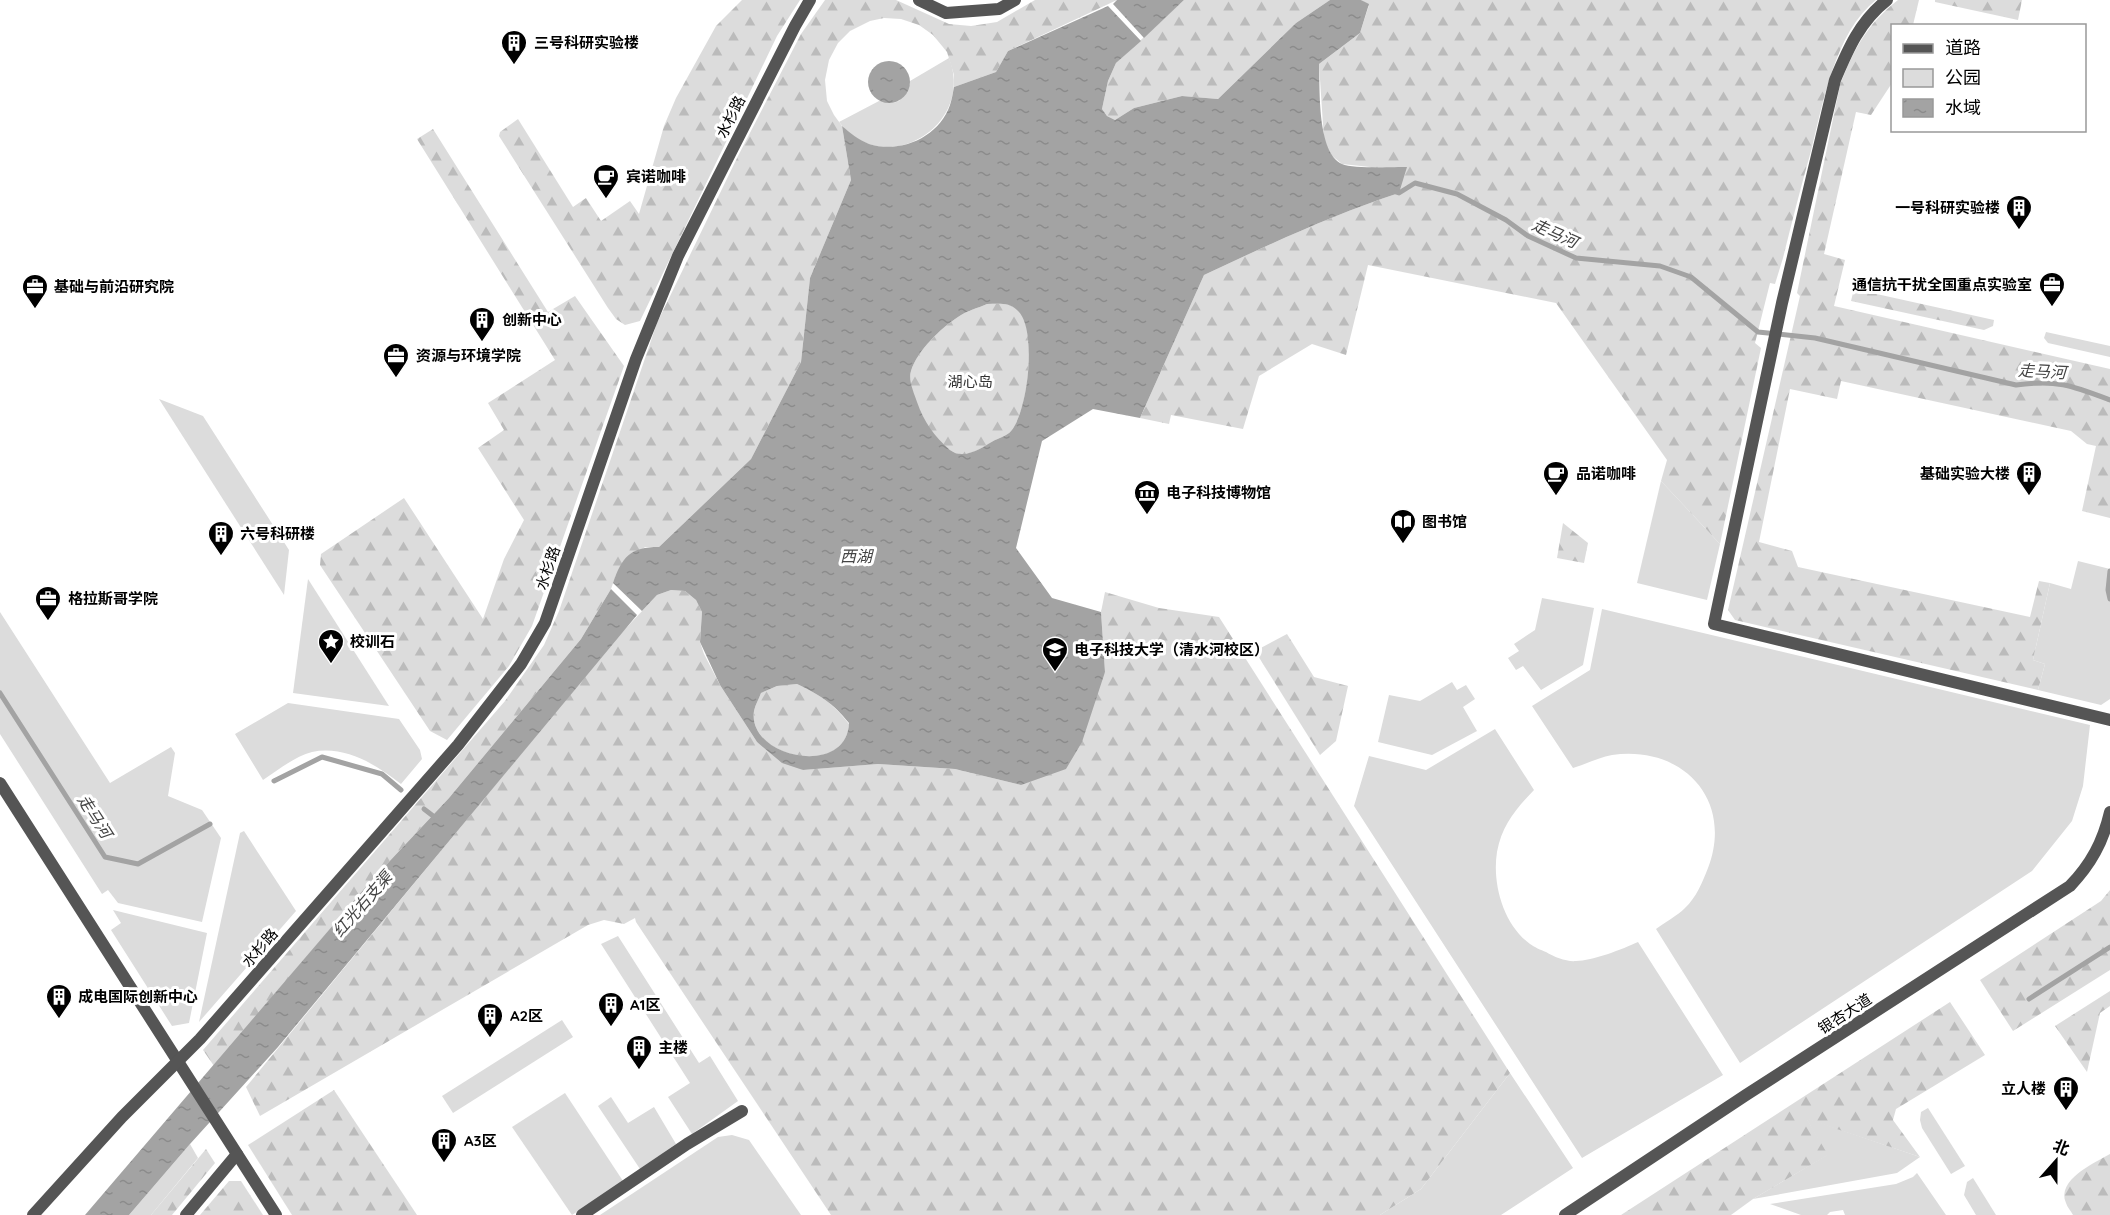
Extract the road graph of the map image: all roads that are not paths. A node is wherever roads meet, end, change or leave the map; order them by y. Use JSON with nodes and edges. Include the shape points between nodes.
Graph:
{"nodes":[{"id":1,"x":810,"y":0,"type":"edge"},
{"id":2,"x":919,"y":0,"type":"edge"},
{"id":3,"x":1015,"y":0,"type":"edge"},
{"id":4,"x":1887,"y":0,"type":"edge"},
{"id":5,"x":2110,"y":720,"type":"edge"},
{"id":6,"x":0,"y":783,"type":"edge"},
{"id":7,"x":2110,"y":812,"type":"edge"},
{"id":8,"x":177,"y":1062,"type":"junction"},
{"id":9,"x":742,"y":1111,"type":"dead end"},
{"id":10,"x":237,"y":1154,"type":"junction"},
{"id":11,"x":33,"y":1215,"type":"edge"},
{"id":12,"x":186,"y":1215,"type":"edge"},
{"id":13,"x":276,"y":1215,"type":"edge"},
{"id":14,"x":582,"y":1215,"type":"edge"},
{"id":15,"x":1566,"y":1215,"type":"edge"}],
"edges":[{"from":1,"to":8,"type":"street","name":"水杉路","via":[[678,256],[636,359],[533,646],[458,745]]},
{"from":2,"to":3,"type":"street","via":[[946,13],[999,9]]},
{"from":4,"to":5,"type":"street","via":[[1862,24],[1835,80],[1782,303],[1714,624]]},
{"from":6,"to":8,"type":"street"},
{"from":7,"to":15,"type":"street","name":"银杏大道","via":[[2101,844],[2070,886]]},
{"from":8,"to":10,"type":"street"},
{"from":8,"to":11,"type":"street","name":"水杉路","via":[[122,1116]]},
{"from":9,"to":14,"type":"street"},
{"from":10,"to":12,"type":"street"},
{"from":10,"to":13,"type":"street"}]}
